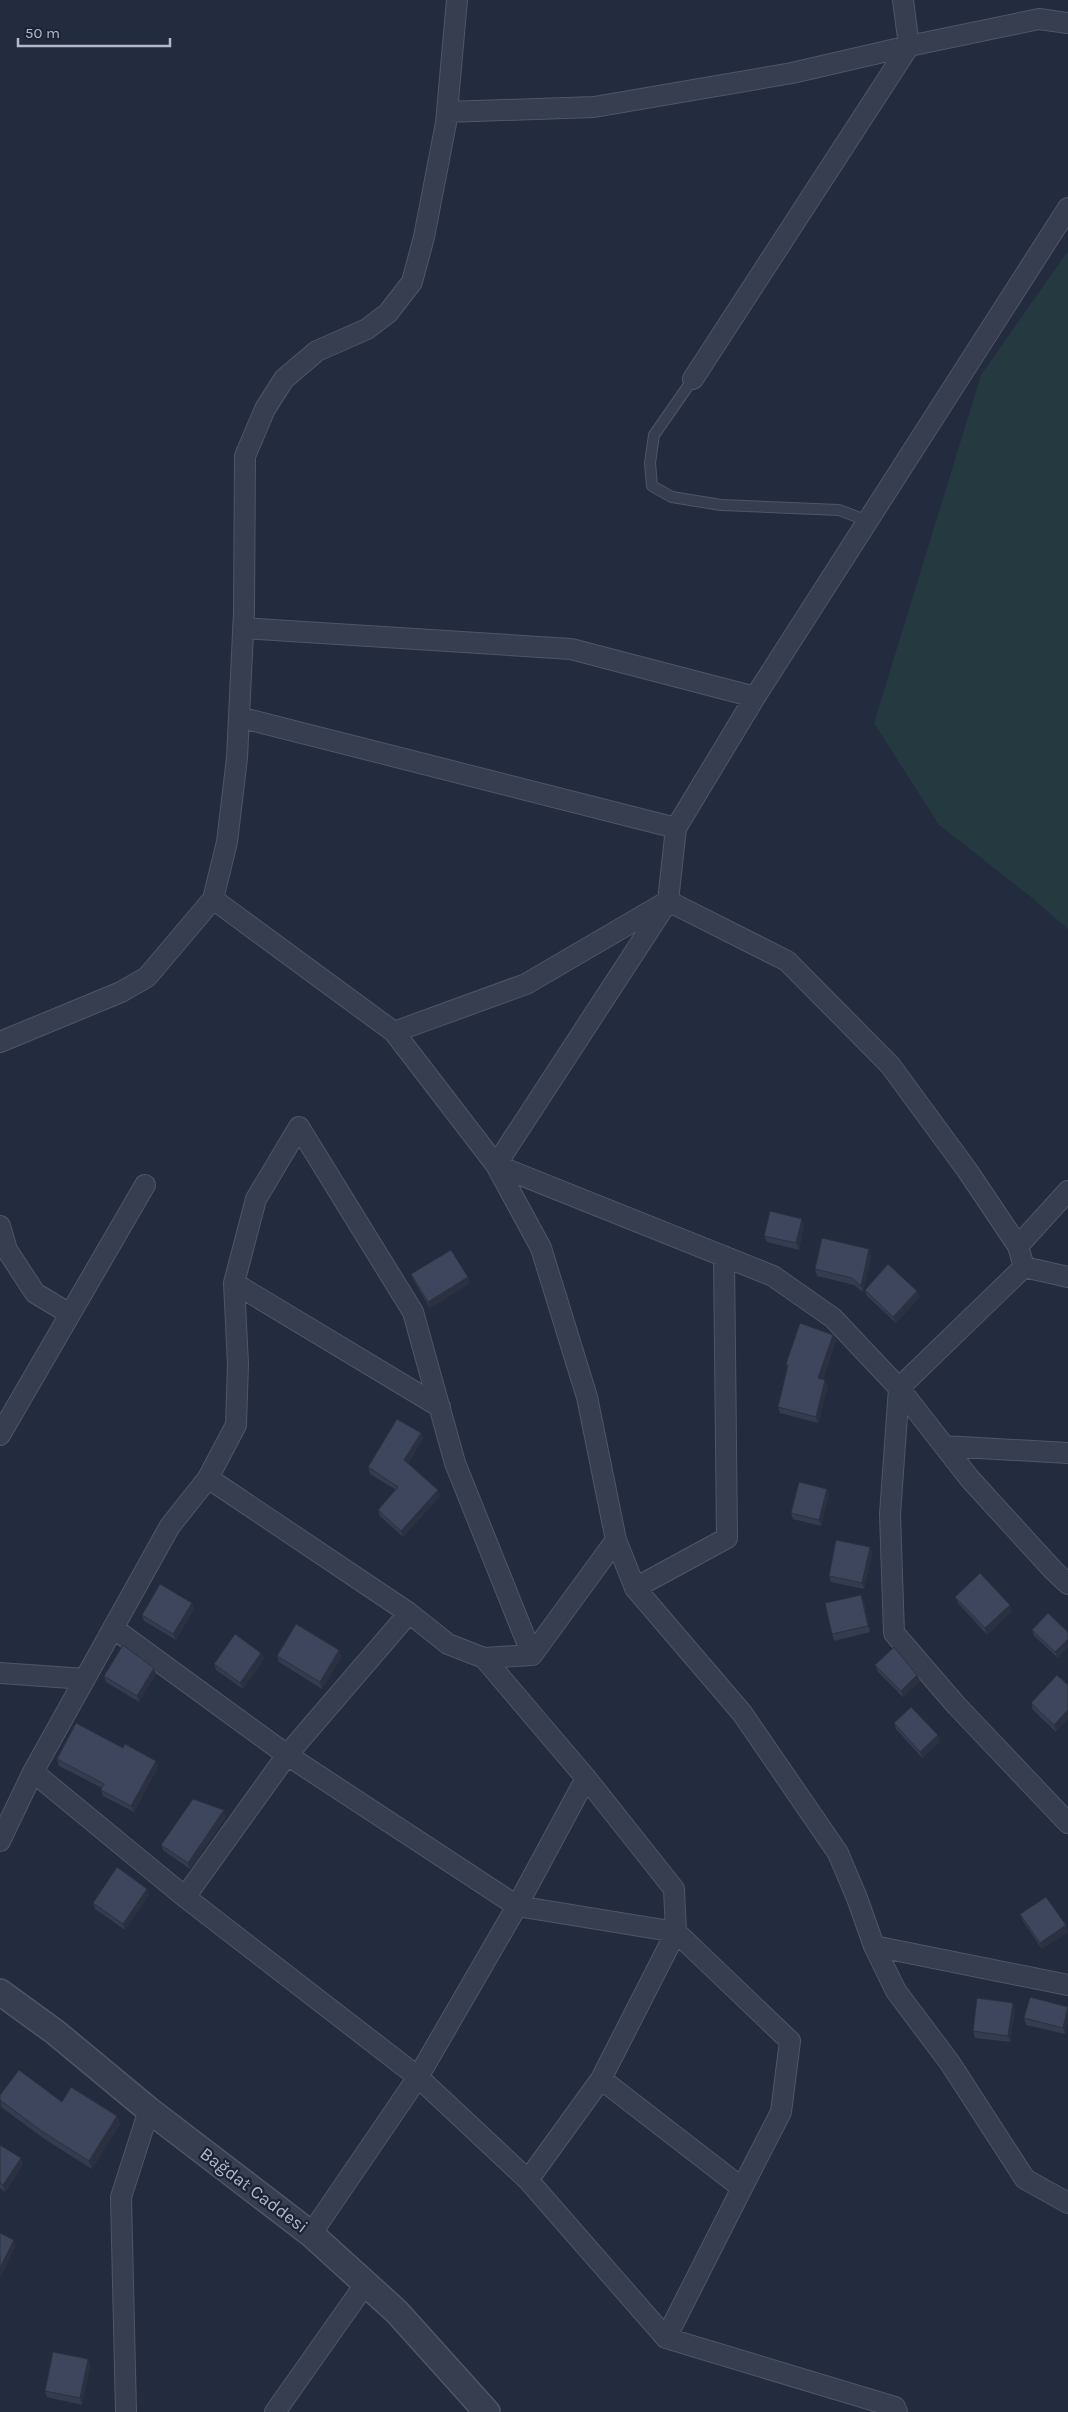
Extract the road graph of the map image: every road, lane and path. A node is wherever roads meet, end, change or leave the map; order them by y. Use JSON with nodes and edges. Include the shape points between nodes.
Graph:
{"nodes":[{"id":1,"x":457,"y":0,"type":"edge"},
{"id":2,"x":903,"y":0,"type":"edge"},
{"id":3,"x":1068,"y":23,"type":"edge"},
{"id":4,"x":909,"y":46,"type":"junction"},
{"id":5,"x":447,"y":112,"type":"junction"},
{"id":6,"x":1068,"y":208,"type":"edge"},
{"id":7,"x":693,"y":379,"type":"joint"},
{"id":8,"x":868,"y":521,"type":"junction"},
{"id":9,"x":243,"y":628,"type":"junction"},
{"id":10,"x":755,"y":697,"type":"junction"},
{"id":11,"x":239,"y":717,"type":"junction"},
{"id":12,"x":676,"y":828,"type":"junction"},
{"id":13,"x":213,"y":899,"type":"junction"},
{"id":14,"x":668,"y":901,"type":"junction"},
{"id":15,"x":394,"y":1032,"type":"junction"},
{"id":16,"x":0,"y":1042,"type":"edge"},
{"id":17,"x":496,"y":1165,"type":"junction"},
{"id":18,"x":145,"y":1185,"type":"dead end"},
{"id":19,"x":1068,"y":1191,"type":"edge"},
{"id":20,"x":0,"y":1226,"type":"edge"},
{"id":21,"x":1018,"y":1246,"type":"junction"},
{"id":22,"x":724,"y":1256,"type":"junction"},
{"id":23,"x":1024,"y":1267,"type":"junction"},
{"id":24,"x":1068,"y":1277,"type":"edge"},
{"id":25,"x":234,"y":1283,"type":"junction"},
{"id":26,"x":70,"y":1314,"type":"junction"},
{"id":27,"x":899,"y":1388,"type":"junction"},
{"id":28,"x":440,"y":1407,"type":"junction"},
{"id":29,"x":0,"y":1434,"type":"edge"},
{"id":30,"x":944,"y":1446,"type":"junction"},
{"id":31,"x":1068,"y":1453,"type":"edge"},
{"id":32,"x":208,"y":1478,"type":"junction"},
{"id":33,"x":616,"y":1540,"type":"junction"},
{"id":34,"x":1068,"y":1584,"type":"edge"},
{"id":35,"x":635,"y":1588,"type":"junction"},
{"id":36,"x":409,"y":1614,"type":"junction"},
{"id":37,"x":113,"y":1628,"type":"junction"},
{"id":38,"x":532,"y":1656,"type":"junction"},
{"id":39,"x":484,"y":1658,"type":"junction"},
{"id":40,"x":0,"y":1673,"type":"edge"},
{"id":41,"x":85,"y":1679,"type":"junction"},
{"id":42,"x":287,"y":1755,"type":"junction"},
{"id":43,"x":33,"y":1772,"type":"junction"},
{"id":44,"x":586,"y":1778,"type":"junction"},
{"id":45,"x":1068,"y":1823,"type":"edge"},
{"id":46,"x":0,"y":1841,"type":"edge"},
{"id":47,"x":185,"y":1897,"type":"junction"},
{"id":48,"x":517,"y":1906,"type":"junction"},
{"id":49,"x":676,"y":1932,"type":"junction"},
{"id":50,"x":874,"y":1946,"type":"junction"},
{"id":51,"x":1068,"y":1985,"type":"edge"},
{"id":52,"x":0,"y":1992,"type":"edge"},
{"id":53,"x":418,"y":2077,"type":"junction"},
{"id":54,"x":601,"y":2079,"type":"junction"},
{"id":55,"x":149,"y":2110,"type":"junction"},
{"id":56,"x":528,"y":2180,"type":"junction"},
{"id":57,"x":742,"y":2188,"type":"junction"},
{"id":58,"x":1068,"y":2202,"type":"edge"},
{"id":59,"x":311,"y":2234,"type":"junction"},
{"id":60,"x":366,"y":2283,"type":"junction"},
{"id":61,"x":666,"y":2338,"type":"junction"},
{"id":62,"x":126,"y":2412,"type":"edge"},
{"id":63,"x":275,"y":2412,"type":"edge"},
{"id":64,"x":487,"y":2412,"type":"edge"},
{"id":65,"x":897,"y":2412,"type":"edge"}],
"edges":[{"from":1,"to":5,"type":"street"},
{"from":2,"to":4,"type":"street"},
{"from":3,"to":4,"type":"street","via":[[1039,19]]},
{"from":4,"to":5,"type":"street","via":[[792,74],[594,107]]},
{"from":4,"to":7,"type":"street"},
{"from":5,"to":9,"type":"street","via":[[424,237],[412,282],[388,313],[367,329],[316,351],[284,379],[265,408],[245,456]]},
{"from":6,"to":8,"type":"street"},
{"from":7,"to":8,"type":"lane","via":[[654,435],[650,463],[652,486],[672,497],[705,503],[840,510]]},
{"from":8,"to":10,"type":"street"},
{"from":9,"to":10,"type":"street","via":[[570,648]]},
{"from":9,"to":11,"type":"street"},
{"from":10,"to":12,"type":"street"},
{"from":11,"to":12,"type":"street"},
{"from":11,"to":13,"type":"street","via":[[227,842]]},
{"from":12,"to":14,"type":"street"},
{"from":13,"to":15,"type":"street"},
{"from":13,"to":16,"type":"street","via":[[147,977],[121,992]]},
{"from":14,"to":15,"type":"street","via":[[526,984]]},
{"from":14,"to":17,"type":"street"},
{"from":14,"to":21,"type":"street","via":[[787,961],[890,1065]]},
{"from":15,"to":17,"type":"street"},
{"from":17,"to":22,"type":"street"},
{"from":17,"to":33,"type":"street","via":[[541,1248],[587,1397]]},
{"from":18,"to":26,"type":"street"},
{"from":19,"to":21,"type":"street"},
{"from":20,"to":26,"type":"street","via":[[7,1250],[34,1293]]},
{"from":21,"to":23,"type":"street"},
{"from":22,"to":27,"type":"street","via":[[773,1276],[833,1318]]},
{"from":22,"to":35,"type":"street","via":[[727,1538]]},
{"from":23,"to":24,"type":"street"},
{"from":23,"to":27,"type":"street"},
{"from":25,"to":28,"type":"street"},
{"from":25,"to":28,"type":"street","via":[[256,1199],[299,1127],[413,1312]]},
{"from":25,"to":32,"type":"street","via":[[238,1364],[236,1425]]},
{"from":26,"to":29,"type":"street"},
{"from":27,"to":30,"type":"street"},
{"from":27,"to":45,"type":"street","via":[[890,1514],[894,1633],[956,1706]]},
{"from":28,"to":38,"type":"street","via":[[455,1463]]},
{"from":30,"to":31,"type":"street"},
{"from":30,"to":34,"type":"street","via":[[970,1479]]},
{"from":32,"to":36,"type":"street"},
{"from":32,"to":37,"type":"street","via":[[170,1526]]},
{"from":33,"to":35,"type":"street"},
{"from":33,"to":38,"type":"street"},
{"from":35,"to":50,"type":"street","via":[[742,1713],[838,1853]]},
{"from":36,"to":39,"type":"street","via":[[448,1644]]},
{"from":36,"to":42,"type":"street"},
{"from":37,"to":41,"type":"street"},
{"from":37,"to":42,"type":"street"},
{"from":38,"to":39,"type":"street"},
{"from":39,"to":44,"type":"street"},
{"from":40,"to":41,"type":"street"},
{"from":41,"to":43,"type":"street"},
{"from":42,"to":47,"type":"street"},
{"from":42,"to":48,"type":"street"},
{"from":43,"to":46,"type":"street"},
{"from":43,"to":47,"type":"street"},
{"from":44,"to":48,"type":"street"},
{"from":44,"to":49,"type":"street","via":[[674,1889]]},
{"from":47,"to":53,"type":"street"},
{"from":48,"to":49,"type":"street"},
{"from":48,"to":53,"type":"street"},
{"from":49,"to":54,"type":"street"},
{"from":49,"to":57,"type":"street","via":[[790,2041],[781,2112]]},
{"from":50,"to":51,"type":"street"},
{"from":50,"to":58,"type":"street","via":[[896,1991],[950,2062],[1025,2179]]},
{"from":52,"to":55,"type":"street","name":"Bağdat Caddesi","via":[[55,2032]]},
{"from":53,"to":56,"type":"street"},
{"from":53,"to":59,"type":"street"},
{"from":54,"to":56,"type":"street"},
{"from":54,"to":57,"type":"street"},
{"from":55,"to":59,"type":"street","name":"Bağdat Caddesi"},
{"from":55,"to":62,"type":"street","via":[[121,2197]]},
{"from":56,"to":61,"type":"street"},
{"from":57,"to":61,"type":"street"},
{"from":59,"to":60,"type":"street","name":"Bağdat Caddesi"},
{"from":60,"to":63,"type":"street"},
{"from":60,"to":64,"type":"street","name":"Bağdat Caddesi","via":[[397,2312]]},
{"from":61,"to":65,"type":"street","via":[[895,2407]]}]}
